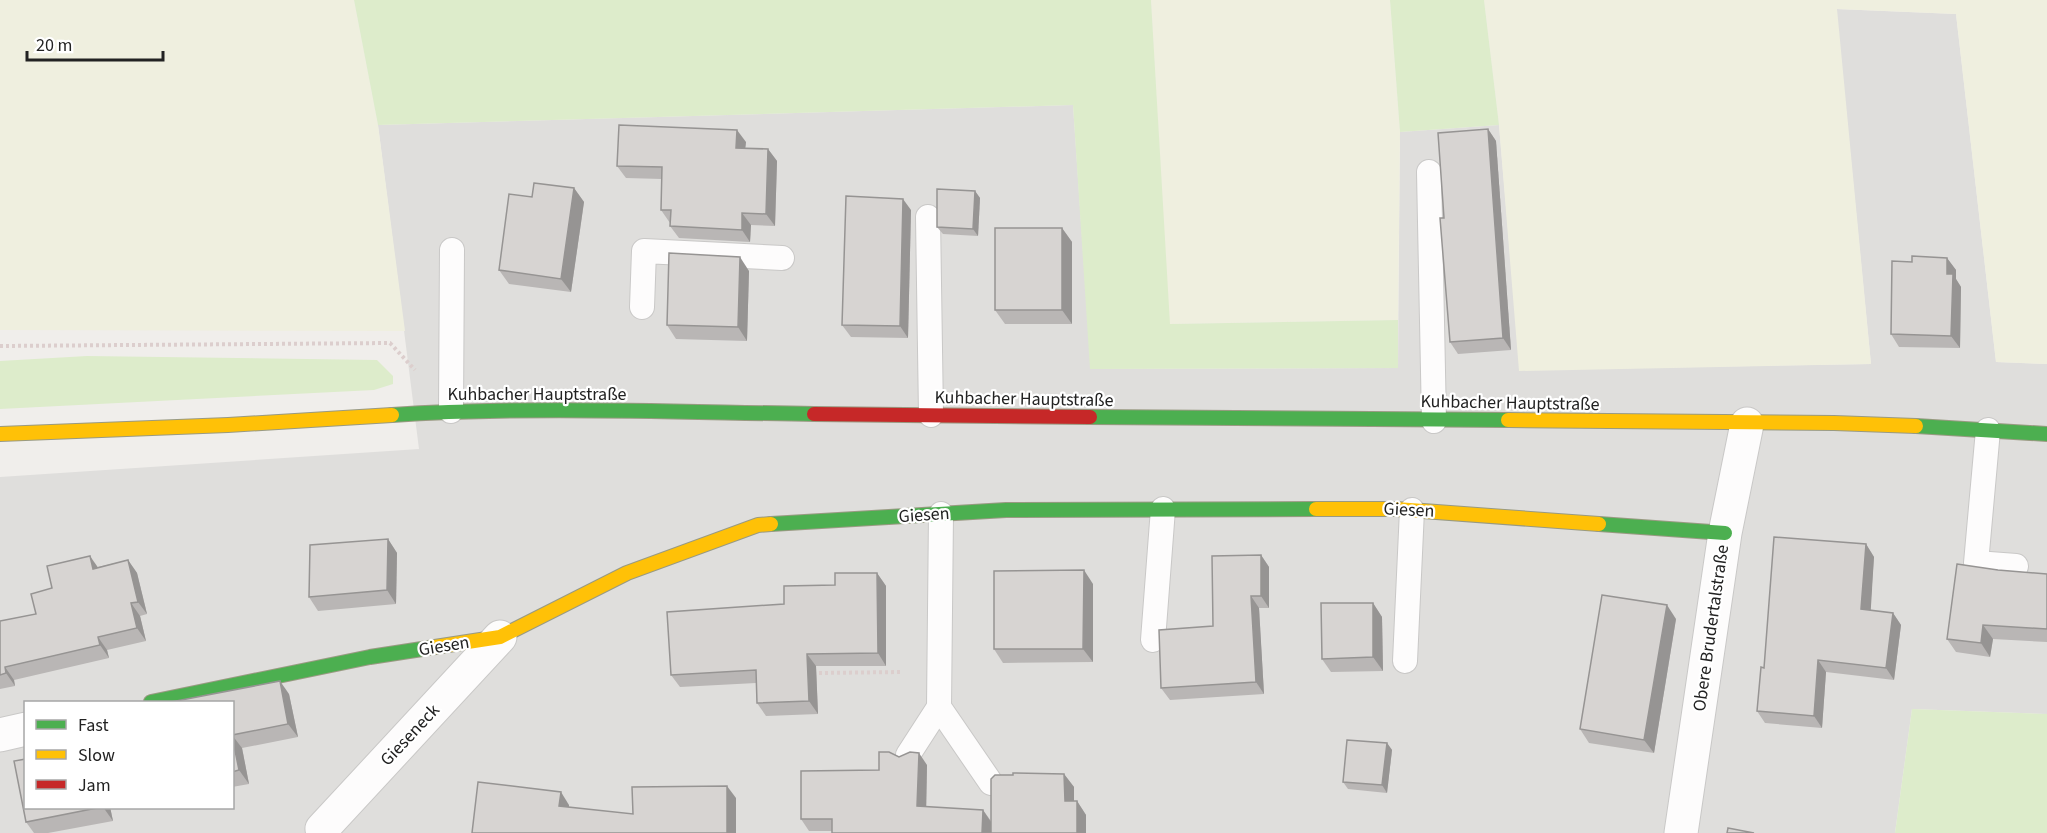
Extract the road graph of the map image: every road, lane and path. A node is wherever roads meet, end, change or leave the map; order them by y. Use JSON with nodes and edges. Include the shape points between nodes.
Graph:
{"nodes":[{"id":1,"x":1429,"y":172,"type":"dead end"},
{"id":2,"x":928,"y":217,"type":"dead end"},
{"id":3,"x":453,"y":250,"type":"dead end"},
{"id":4,"x":782,"y":258,"type":"dead end"},
{"id":5,"x":642,"y":307,"type":"dead end"},
{"id":6,"x":0,"y":346,"type":"edge"},
{"id":7,"x":451,"y":411,"type":"junction"},
{"id":8,"x":931,"y":416,"type":"junction"},
{"id":9,"x":1434,"y":421,"type":"junction"},
{"id":10,"x":1747,"y":424,"type":"junction"},
{"id":11,"x":1988,"y":430,"type":"junction"},
{"id":12,"x":0,"y":434,"type":"edge"},
{"id":13,"x":2047,"y":434,"type":"edge"},
{"id":14,"x":1163,"y":509,"type":"junction"},
{"id":15,"x":1412,"y":510,"type":"junction"},
{"id":16,"x":941,"y":514,"type":"junction"},
{"id":17,"x":1725,"y":533,"type":"junction"},
{"id":18,"x":2016,"y":566,"type":"dead end"},
{"id":19,"x":500,"y":637,"type":"junction"},
{"id":20,"x":1153,"y":640,"type":"dead end"},
{"id":21,"x":1405,"y":661,"type":"dead end"},
{"id":22,"x":939,"y":672,"type":"junction"},
{"id":23,"x":819,"y":673,"type":"edge"},
{"id":24,"x":157,"y":701,"type":"edge"},
{"id":25,"x":939,"y":707,"type":"junction"},
{"id":26,"x":24,"y":729,"type":"edge"},
{"id":27,"x":0,"y":735,"type":"edge"},
{"id":28,"x":908,"y":755,"type":"edge"},
{"id":29,"x":991,"y":783,"type":"edge"},
{"id":30,"x":323,"y":833,"type":"edge"},
{"id":31,"x":1681,"y":833,"type":"edge"}],
"edges":[{"from":1,"to":9,"type":"lane"},
{"from":2,"to":8,"type":"lane"},
{"from":3,"to":7,"type":"lane"},
{"from":4,"to":5,"type":"lane","via":[[644,251]]},
{"from":6,"to":7,"type":"path","via":[[390,343]]},
{"from":7,"to":8,"type":"main road","name":"Kuhbacher Hauptstraße"},
{"from":7,"to":12,"type":"main road","name":"Kuhbacher Hauptstraße"},
{"from":8,"to":9,"type":"main road","name":"Kuhbacher Hauptstraße"},
{"from":9,"to":10,"type":"main road","name":"Kuhbacher Hauptstraße"},
{"from":10,"to":11,"type":"main road","name":"Kuhbacher Hauptstraße"},
{"from":10,"to":17,"type":"street","name":"Obere Brudertalstraße"},
{"from":11,"to":13,"type":"main road","name":"Kuhbacher Hauptstraße"},
{"from":11,"to":18,"type":"lane","via":[[1976,563]]},
{"from":14,"to":15,"type":"main road","name":"Giesen"},
{"from":14,"to":16,"type":"main road","name":"Giesen"},
{"from":14,"to":20,"type":"lane"},
{"from":15,"to":17,"type":"main road","name":"Giesen"},
{"from":15,"to":21,"type":"lane"},
{"from":16,"to":19,"type":"main road","name":"Giesen","via":[[758,525],[627,573]]},
{"from":16,"to":22,"type":"lane"},
{"from":17,"to":31,"type":"street","name":"Obere Brudertalstraße"},
{"from":19,"to":24,"type":"main road","name":"Giesen","via":[[370,657]]},
{"from":19,"to":30,"type":"street","name":"Gieseneck"},
{"from":22,"to":23,"type":"path"},
{"from":22,"to":25,"type":"lane"},
{"from":25,"to":28,"type":"lane"},
{"from":25,"to":29,"type":"lane"},
{"from":26,"to":27,"type":"street"}]}
